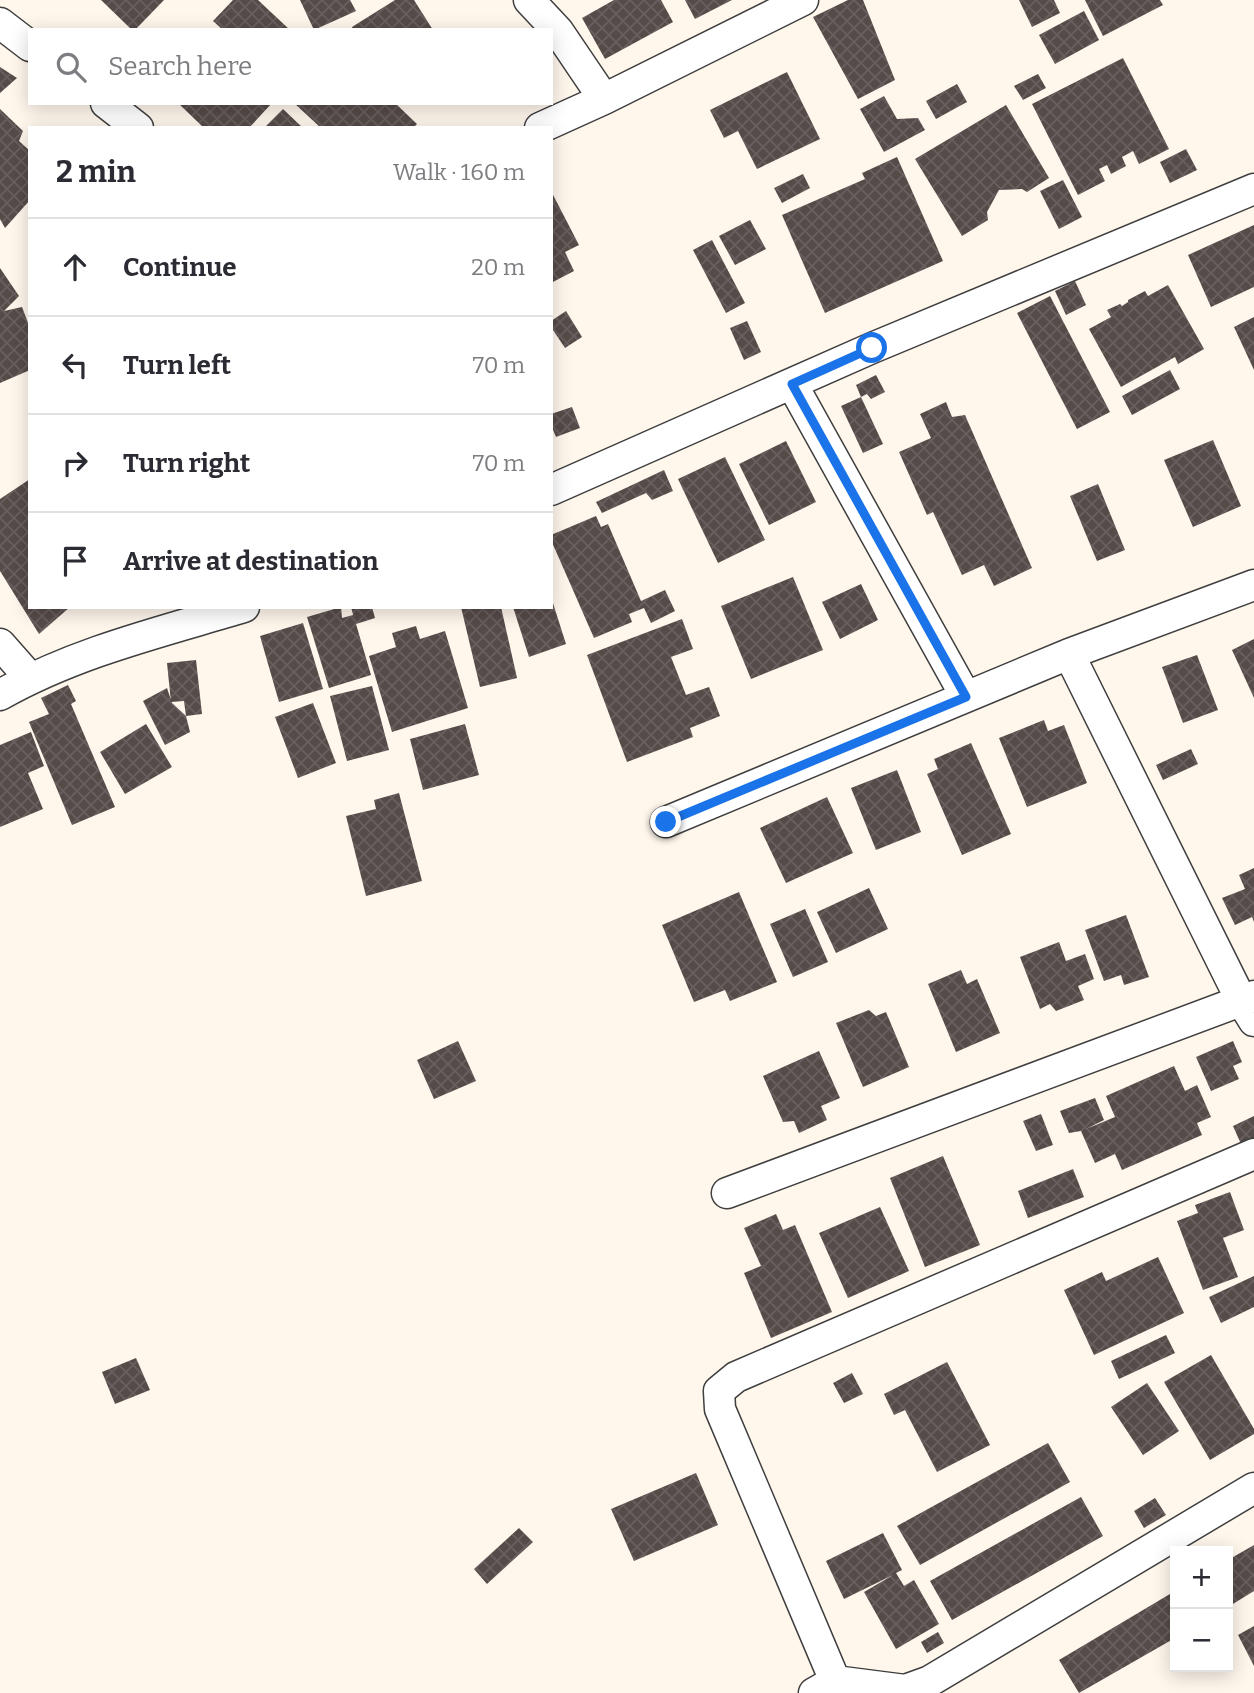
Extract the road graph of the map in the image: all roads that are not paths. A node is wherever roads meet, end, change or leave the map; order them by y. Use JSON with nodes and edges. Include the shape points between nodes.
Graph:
{"nodes":[{"id":1,"x":529,"y":0,"type":"edge"},
{"id":2,"x":803,"y":0,"type":"edge"},
{"id":3,"x":0,"y":23,"type":"edge"},
{"id":4,"x":28,"y":44,"type":"edge"},
{"id":5,"x":604,"y":99,"type":"junction"},
{"id":6,"x":109,"y":105,"type":"edge"},
{"id":7,"x":135,"y":126,"type":"edge"},
{"id":8,"x":544,"y":126,"type":"edge"},
{"id":9,"x":1254,"y":188,"type":"edge"},
{"id":10,"x":792,"y":384,"type":"junction"},
{"id":11,"x":553,"y":489,"type":"edge"},
{"id":12,"x":1254,"y":585,"type":"edge"},
{"id":13,"x":237,"y":609,"type":"edge"},
{"id":14,"x":0,"y":643,"type":"edge"},
{"id":15,"x":1069,"y":654,"type":"junction"},
{"id":16,"x":30,"y":678,"type":"junction"},
{"id":17,"x":0,"y":695,"type":"edge"},
{"id":18,"x":966,"y":697,"type":"junction"},
{"id":19,"x":666,"y":822,"type":"dead end"},
{"id":20,"x":1250,"y":1006,"type":"edge"},
{"id":21,"x":1254,"y":1154,"type":"edge"},
{"id":22,"x":727,"y":1193,"type":"dead end"},
{"id":23,"x":1254,"y":1489,"type":"edge"},
{"id":24,"x":824,"y":1687,"type":"edge"}],
"edges":[{"from":1,"to":5,"type":"street","via":[[558,31]]},
{"from":2,"to":5,"type":"street"},
{"from":3,"to":4,"type":"street"},
{"from":5,"to":8,"type":"street"},
{"from":6,"to":7,"type":"street"},
{"from":9,"to":10,"type":"street"},
{"from":10,"to":11,"type":"street"},
{"from":10,"to":18,"type":"street"},
{"from":12,"to":15,"type":"street"},
{"from":13,"to":16,"type":"street","via":[[111,646]]},
{"from":14,"to":16,"type":"street"},
{"from":15,"to":18,"type":"street"},
{"from":15,"to":20,"type":"street"},
{"from":16,"to":17,"type":"street"},
{"from":18,"to":19,"type":"street"},
{"from":20,"to":22,"type":"street"},
{"from":21,"to":24,"type":"street","via":[[736,1377],[719,1391],[720,1409]]},
{"from":23,"to":24,"type":"street","via":[[930,1681],[905,1690]]}]}
